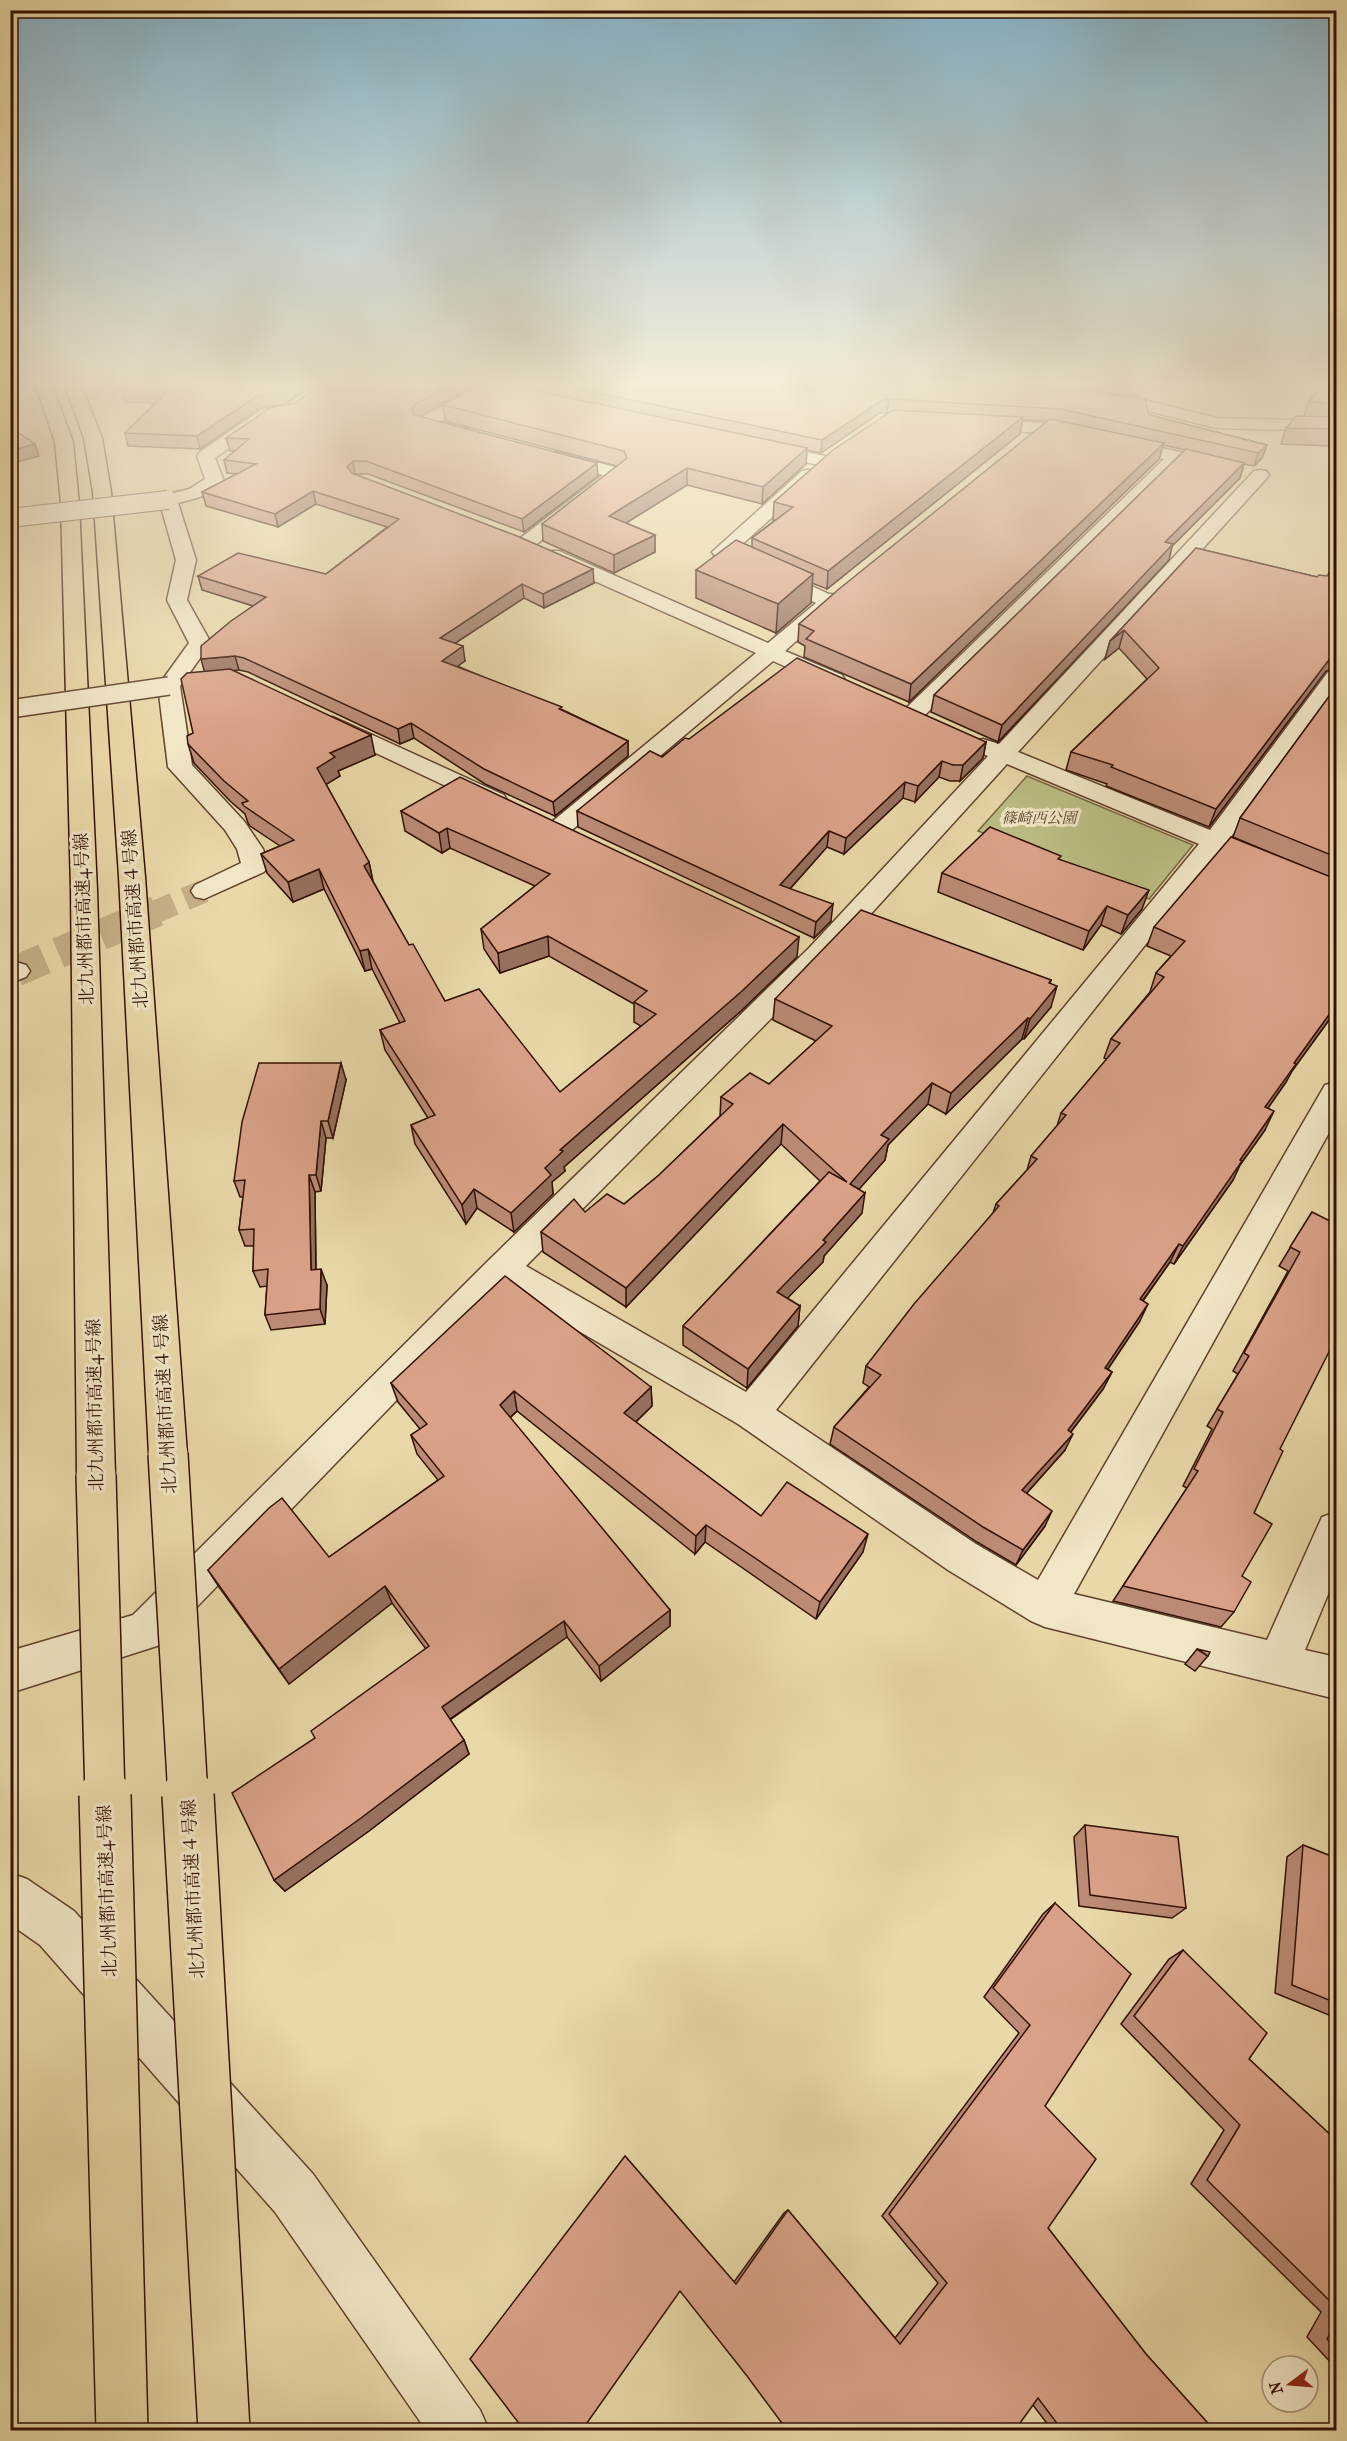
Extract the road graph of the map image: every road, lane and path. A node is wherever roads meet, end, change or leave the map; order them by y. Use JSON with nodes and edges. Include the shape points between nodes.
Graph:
{"nodes":[{"id":1,"x":69,"y":497,"type":"edge"},
{"id":2,"x":102,"y":497,"type":"edge"},
{"id":3,"x":180,"y":497,"type":"edge"},
{"id":4,"x":586,"y":497,"type":"edge"},
{"id":5,"x":784,"y":497,"type":"edge"},
{"id":6,"x":1137,"y":497,"type":"edge"},
{"id":7,"x":1230,"y":497,"type":"edge"},
{"id":8,"x":168,"y":500,"type":"junction"},
{"id":9,"x":10,"y":518,"type":"edge"},
{"id":10,"x":504,"y":535,"type":"edge"},
{"id":11,"x":526,"y":543,"type":"junction"},
{"id":12,"x":848,"y":585,"type":"edge"},
{"id":13,"x":829,"y":600,"type":"junction"},
{"id":14,"x":771,"y":652,"type":"junction"},
{"id":15,"x":1336,"y":676,"type":"edge"},
{"id":16,"x":204,"y":682,"type":"edge"},
{"id":17,"x":169,"y":686,"type":"junction"},
{"id":18,"x":858,"y":691,"type":"edge"},
{"id":19,"x":890,"y":705,"type":"edge"},
{"id":20,"x":10,"y":709,"type":"edge"},
{"id":21,"x":314,"y":714,"type":"edge"},
{"id":22,"x":962,"y":737,"type":"edge"},
{"id":23,"x":1002,"y":755,"type":"junction"},
{"id":24,"x":515,"y":810,"type":"edge"},
{"id":25,"x":557,"y":830,"type":"edge"},
{"id":26,"x":1214,"y":842,"type":"junction"},
{"id":27,"x":204,"y":891,"type":"tunnel mouth"},
{"id":28,"x":1336,"y":891,"type":"edge"},
{"id":29,"x":1336,"y":1093,"type":"edge"},
{"id":30,"x":502,"y":1269,"type":"junction"},
{"id":31,"x":751,"y":1413,"type":"junction"},
{"id":32,"x":1336,"y":1530,"type":"edge"},
{"id":33,"x":1045,"y":1607,"type":"junction"},
{"id":34,"x":1278,"y":1664,"type":"junction"},
{"id":35,"x":10,"y":1672,"type":"edge"},
{"id":36,"x":1336,"y":1678,"type":"edge"},
{"id":37,"x":10,"y":1896,"type":"edge"},
{"id":38,"x":122,"y":2430,"type":"edge"},
{"id":39,"x":224,"y":2430,"type":"edge"},
{"id":40,"x":460,"y":2430,"type":"edge"}],
"edges":[{"from":1,"to":38,"type":"highway","name":"北九州都市高速4号線","bridge":true,"via":[[84,890]]},
{"from":2,"to":39,"type":"highway","name":"北九州都市高速４号線","bridge":true,"via":[[132,877]]},
{"from":3,"to":8,"type":"street"},
{"from":4,"to":11,"type":"street"},
{"from":5,"to":13,"type":"street","via":[[722,552]]},
{"from":6,"to":19,"type":"street","via":[[922,719]]},
{"from":7,"to":23,"type":"street"},
{"from":8,"to":9,"type":"street","bridge":true},
{"from":8,"to":17,"type":"street","via":[[186,560],[177,600],[200,643]]},
{"from":10,"to":11,"type":"street"},
{"from":11,"to":14,"type":"street"},
{"from":12,"to":13,"type":"street"},
{"from":13,"to":14,"type":"street"},
{"from":14,"to":18,"type":"street"},
{"from":14,"to":25,"type":"street"},
{"from":15,"to":26,"type":"street"},
{"from":16,"to":17,"type":"street"},
{"from":17,"to":20,"type":"lane","bridge":true},
{"from":17,"to":27,"type":"street","via":[[180,767],[235,826],[250,849],[255,866]]},
{"from":21,"to":24,"type":"street"},
{"from":22,"to":23,"type":"street"},
{"from":23,"to":26,"type":"street"},
{"from":23,"to":30,"type":"street","via":[[809,949]]},
{"from":26,"to":28,"type":"street"},
{"from":26,"to":31,"type":"street"},
{"from":29,"to":33,"type":"street"},
{"from":30,"to":31,"type":"street"},
{"from":30,"to":35,"type":"street","via":[[145,1631]]},
{"from":31,"to":33,"type":"street","via":[[962,1557]]},
{"from":32,"to":34,"type":"street"},
{"from":33,"to":34,"type":"street"},
{"from":34,"to":36,"type":"street"},
{"from":37,"to":40,"type":"street","via":[[57,1928],[294,2193]]}]}
